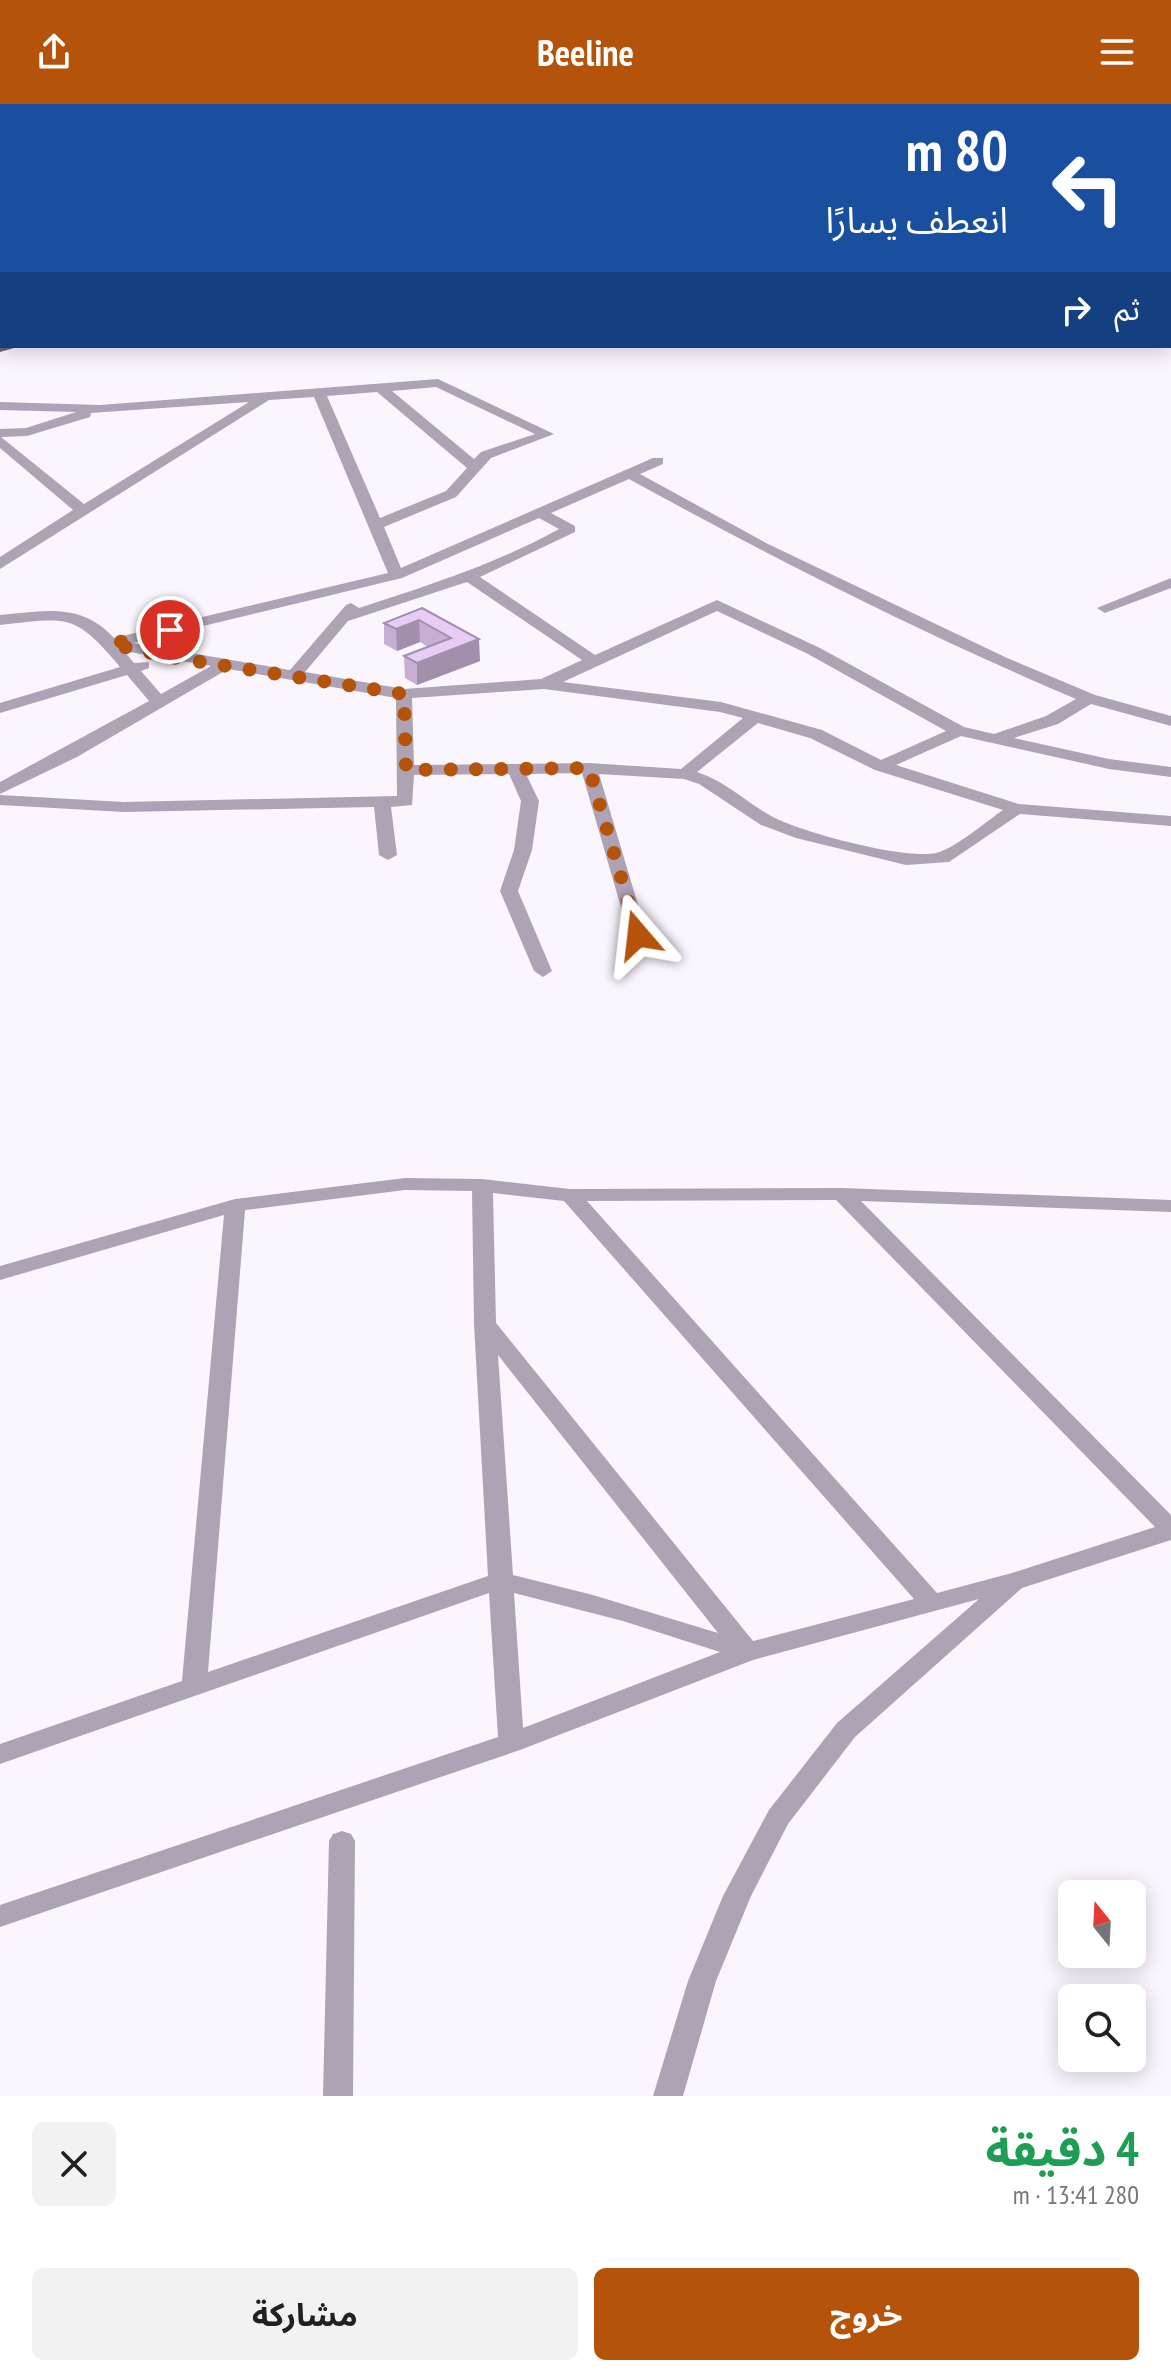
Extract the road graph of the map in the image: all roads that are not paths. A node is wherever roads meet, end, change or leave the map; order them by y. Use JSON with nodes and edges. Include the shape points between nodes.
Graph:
{"nodes":[{"id":1,"x":380,"y":387,"type":"junction"},
{"id":2,"x":319,"y":392,"type":"junction"},
{"id":3,"x":268,"y":396,"type":"junction"},
{"id":4,"x":0,"y":406,"type":"edge"},
{"id":5,"x":100,"y":409,"type":"junction"},
{"id":6,"x":0,"y":433,"type":"edge"},
{"id":7,"x":0,"y":441,"type":"edge"},
{"id":8,"x":658,"y":461,"type":"dead end"},
{"id":9,"x":475,"y":467,"type":"junction"},
{"id":10,"x":630,"y":474,"type":"junction"},
{"id":11,"x":81,"y":509,"type":"junction"},
{"id":12,"x":542,"y":514,"type":"junction"},
{"id":13,"x":376,"y":525,"type":"junction"},
{"id":14,"x":0,"y":564,"type":"edge"},
{"id":15,"x":397,"y":575,"type":"junction"},
{"id":16,"x":469,"y":577,"type":"junction"},
{"id":17,"x":374,"y":581,"type":"junction"},
{"id":18,"x":1171,"y":583,"type":"edge"},
{"id":19,"x":1105,"y":608,"type":"dead end"},
{"id":20,"x":342,"y":618,"type":"junction"},
{"id":21,"x":0,"y":620,"type":"edge"},
{"id":22,"x":111,"y":644,"type":"junction"},
{"id":23,"x":170,"y":657,"type":"junction"},
{"id":24,"x":594,"y":661,"type":"junction"},
{"id":25,"x":222,"y":666,"type":"junction"},
{"id":26,"x":132,"y":669,"type":"junction"},
{"id":27,"x":292,"y":677,"type":"junction"},
{"id":28,"x":544,"y":684,"type":"junction"},
{"id":29,"x":404,"y":694,"type":"junction"},
{"id":30,"x":1089,"y":698,"type":"junction"},
{"id":31,"x":159,"y":702,"type":"junction"},
{"id":32,"x":0,"y":708,"type":"edge"},
{"id":33,"x":756,"y":716,"type":"junction"},
{"id":34,"x":1171,"y":721,"type":"edge"},
{"id":35,"x":959,"y":731,"type":"junction"},
{"id":36,"x":993,"y":739,"type":"junction"},
{"id":37,"x":881,"y":766,"type":"junction"},
{"id":38,"x":514,"y":767,"type":"junction"},
{"id":39,"x":589,"y":768,"type":"junction"},
{"id":40,"x":406,"y":770,"type":"junction"},
{"id":41,"x":1171,"y":772,"type":"edge"},
{"id":42,"x":685,"y":774,"type":"junction"},
{"id":43,"x":0,"y":789,"type":"edge"},
{"id":44,"x":0,"y":800,"type":"edge"},
{"id":45,"x":382,"y":801,"type":"junction"},
{"id":46,"x":1017,"y":809,"type":"junction"},
{"id":47,"x":1171,"y":821,"type":"edge"},
{"id":48,"x":388,"y":855,"type":"dead end"},
{"id":49,"x":638,"y":935,"type":"dead end"},
{"id":50,"x":543,"y":971,"type":"dead end"},
{"id":51,"x":482,"y":1185,"type":"junction"},
{"id":52,"x":842,"y":1194,"type":"junction"},
{"id":53,"x":570,"y":1195,"type":"junction"},
{"id":54,"x":235,"y":1205,"type":"junction"},
{"id":55,"x":1162,"y":1205,"type":"edge"},
{"id":56,"x":1171,"y":1220,"type":"edge"},
{"id":57,"x":0,"y":1273,"type":"edge"},
{"id":58,"x":485,"y":1324,"type":"junction"},
{"id":59,"x":1171,"y":1530,"type":"edge"},
{"id":60,"x":499,"y":1581,"type":"junction"},
{"id":61,"x":1015,"y":1581,"type":"junction"},
{"id":62,"x":931,"y":1602,"type":"junction"},
{"id":63,"x":747,"y":1652,"type":"junction"},
{"id":64,"x":194,"y":1686,"type":"junction"},
{"id":65,"x":511,"y":1743,"type":"junction"},
{"id":66,"x":0,"y":1754,"type":"edge"},
{"id":67,"x":342,"y":1841,"type":"dead end"},
{"id":68,"x":0,"y":1916,"type":"edge"},
{"id":69,"x":338,"y":2096,"type":"edge"},
{"id":70,"x":668,"y":2096,"type":"edge"}],
"edges":[{"from":1,"to":2,"type":"street"},
{"from":1,"to":9,"type":"street"},
{"from":1,"to":9,"type":"street","via":[[438,383],[547,434],[486,455]]},
{"from":2,"to":3,"type":"street"},
{"from":2,"to":13,"type":"street"},
{"from":3,"to":5,"type":"street"},
{"from":3,"to":11,"type":"street"},
{"from":4,"to":5,"type":"street"},
{"from":5,"to":6,"type":"street","via":[[27,432]]},
{"from":7,"to":11,"type":"street"},
{"from":8,"to":10,"type":"street"},
{"from":9,"to":13,"type":"street","via":[[451,494]]},
{"from":10,"to":12,"type":"street"},
{"from":10,"to":30,"type":"street","via":[[857,593]]},
{"from":11,"to":14,"type":"street"},
{"from":12,"to":15,"type":"street"},
{"from":12,"to":16,"type":"street","via":[[570,529],[536,550]]},
{"from":13,"to":15,"type":"street"},
{"from":15,"to":17,"type":"street"},
{"from":16,"to":20,"type":"street"},
{"from":16,"to":24,"type":"street"},
{"from":17,"to":20,"type":"street"},
{"from":17,"to":22,"type":"street"},
{"from":18,"to":19,"type":"street"},
{"from":20,"to":27,"type":"street"},
{"from":21,"to":22,"type":"street","via":[[63,614],[98,630]]},
{"from":22,"to":23,"type":"street"},
{"from":22,"to":26,"type":"street"},
{"from":23,"to":25,"type":"street"},
{"from":23,"to":26,"type":"street"},
{"from":24,"to":28,"type":"street"},
{"from":24,"to":35,"type":"street","via":[[717,605]]},
{"from":25,"to":27,"type":"street"},
{"from":25,"to":31,"type":"street"},
{"from":26,"to":31,"type":"street"},
{"from":26,"to":32,"type":"street"},
{"from":27,"to":29,"type":"street"},
{"from":28,"to":29,"type":"street"},
{"from":28,"to":33,"type":"street"},
{"from":29,"to":40,"type":"street"},
{"from":30,"to":34,"type":"street"},
{"from":30,"to":36,"type":"street","via":[[1052,720]]},
{"from":31,"to":43,"type":"street"},
{"from":33,"to":37,"type":"street","via":[[816,734]]},
{"from":33,"to":42,"type":"street"},
{"from":35,"to":36,"type":"street"},
{"from":35,"to":37,"type":"street"},
{"from":36,"to":41,"type":"street"},
{"from":37,"to":46,"type":"street"},
{"from":38,"to":39,"type":"street"},
{"from":38,"to":40,"type":"street"},
{"from":38,"to":50,"type":"street","via":[[530,801],[523,850],[509,891]]},
{"from":39,"to":42,"type":"street"},
{"from":39,"to":49,"type":"street"},
{"from":40,"to":45,"type":"street","via":[[406,801]]},
{"from":42,"to":46,"type":"street","via":[[705,780],[767,821],[906,860],[943,858]]},
{"from":44,"to":45,"type":"street","via":[[124,807]]},
{"from":45,"to":48,"type":"street"},
{"from":46,"to":47,"type":"street"},
{"from":51,"to":53,"type":"street"},
{"from":51,"to":54,"type":"street","via":[[405,1184]]},
{"from":51,"to":58,"type":"street"},
{"from":52,"to":53,"type":"street"},
{"from":52,"to":55,"type":"street"},
{"from":52,"to":59,"type":"street"},
{"from":53,"to":62,"type":"street"},
{"from":54,"to":57,"type":"street"},
{"from":54,"to":64,"type":"street"},
{"from":55,"to":56,"type":"street"},
{"from":58,"to":60,"type":"street"},
{"from":58,"to":63,"type":"street"},
{"from":59,"to":61,"type":"street"},
{"from":60,"to":63,"type":"street","via":[[648,1619]]},
{"from":60,"to":64,"type":"street"},
{"from":60,"to":65,"type":"street"},
{"from":61,"to":62,"type":"street"},
{"from":61,"to":70,"type":"street","via":[[846,1730],[778,1817],[702,1981]]},
{"from":62,"to":63,"type":"street"},
{"from":63,"to":65,"type":"street"},
{"from":64,"to":66,"type":"street"},
{"from":65,"to":68,"type":"street"},
{"from":67,"to":69,"type":"street"}]}
